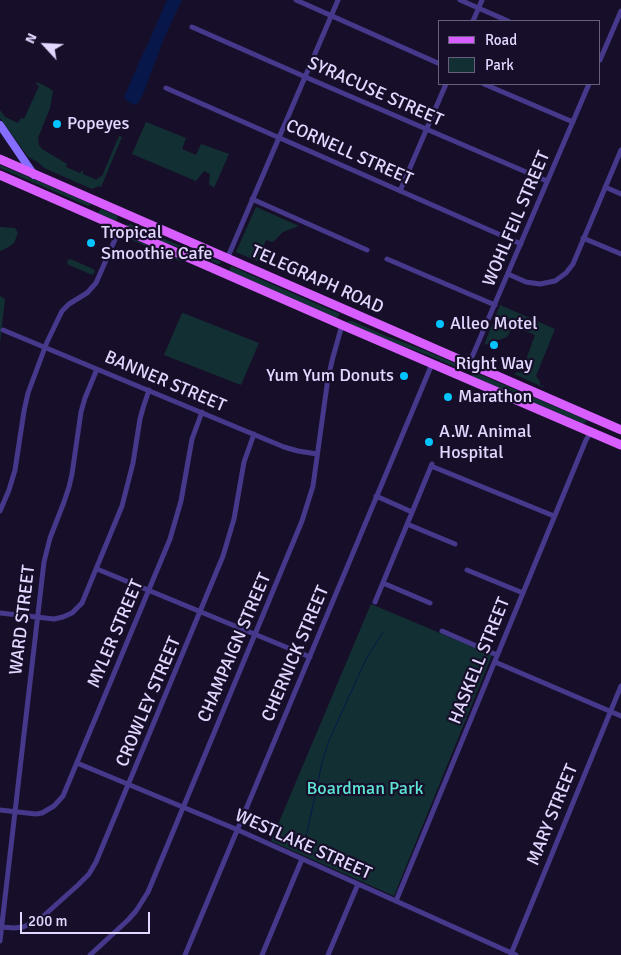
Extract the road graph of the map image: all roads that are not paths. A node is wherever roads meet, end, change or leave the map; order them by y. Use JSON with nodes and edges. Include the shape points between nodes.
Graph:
{"nodes":[{"id":1,"x":296,"y":0,"type":"edge"},
{"id":2,"x":338,"y":0,"type":"edge"},
{"id":3,"x":460,"y":0,"type":"edge"},
{"id":4,"x":482,"y":0,"type":"edge"},
{"id":5,"x":478,"y":8,"type":"junction"},
{"id":6,"x":621,"y":11,"type":"edge"},
{"id":7,"x":331,"y":16,"type":"junction"},
{"id":8,"x":473,"y":20,"type":"edge"},
{"id":9,"x":506,"y":20,"type":"edge"},
{"id":10,"x":192,"y":27,"type":"dead end"},
{"id":11,"x":601,"y":58,"type":"edge"},
{"id":12,"x":438,"y":63,"type":"edge"},
{"id":13,"x":305,"y":77,"type":"junction"},
{"id":14,"x":446,"y":85,"type":"edge"},
{"id":15,"x":486,"y":85,"type":"edge"},
{"id":16,"x":590,"y":85,"type":"edge"},
{"id":17,"x":166,"y":88,"type":"dead end"},
{"id":18,"x":573,"y":122,"type":"junction"},
{"id":19,"x":0,"y":125,"type":"edge"},
{"id":20,"x":426,"y":130,"type":"junction"},
{"id":21,"x":279,"y":138,"type":"junction"},
{"id":22,"x":621,"y":150,"type":"edge"},
{"id":23,"x":0,"y":159,"type":"edge"},
{"id":24,"x":34,"y":174,"type":"junction"},
{"id":25,"x":0,"y":175,"type":"edge"},
{"id":26,"x":547,"y":182,"type":"junction"},
{"id":27,"x":605,"y":187,"type":"junction"},
{"id":28,"x":400,"y":191,"type":"junction"},
{"id":29,"x":621,"y":194,"type":"edge"},
{"id":30,"x":252,"y":199,"type":"junction"},
{"id":31,"x":100,"y":203,"type":"junction"},
{"id":32,"x":91,"y":214,"type":"junction"},
{"id":33,"x":120,"y":228,"type":"junction"},
{"id":34,"x":583,"y":238,"type":"junction"},
{"id":35,"x":521,"y":244,"type":"junction"},
{"id":36,"x":200,"y":247,"type":"junction"},
{"id":37,"x":367,"y":250,"type":"dead end"},
{"id":38,"x":173,"y":251,"type":"junction"},
{"id":39,"x":621,"y":254,"type":"edge"},
{"id":40,"x":387,"y":258,"type":"dead end"},
{"id":41,"x":227,"y":259,"type":"junction"},
{"id":42,"x":508,"y":274,"type":"junction"},
{"id":43,"x":495,"y":305,"type":"junction"},
{"id":44,"x":342,"y":325,"type":"junction"},
{"id":45,"x":4,"y":330,"type":"dead end"},
{"id":46,"x":410,"y":339,"type":"junction"},
{"id":47,"x":45,"y":347,"type":"junction"},
{"id":48,"x":408,"y":353,"type":"junction"},
{"id":49,"x":432,"y":364,"type":"junction"},
{"id":50,"x":470,"y":364,"type":"junction"},
{"id":51,"x":97,"y":368,"type":"junction"},
{"id":52,"x":149,"y":390,"type":"junction"},
{"id":53,"x":202,"y":412,"type":"junction"},
{"id":54,"x":621,"y":430,"type":"edge"},
{"id":55,"x":591,"y":432,"type":"junction"},
{"id":56,"x":254,"y":434,"type":"junction"},
{"id":57,"x":621,"y":436,"type":"edge"},
{"id":58,"x":621,"y":445,"type":"edge"},
{"id":59,"x":317,"y":454,"type":"junction"},
{"id":60,"x":376,"y":496,"type":"junction"},
{"id":61,"x":0,"y":511,"type":"edge"},
{"id":62,"x":412,"y":512,"type":"junction"},
{"id":63,"x":554,"y":516,"type":"junction"},
{"id":64,"x":407,"y":524,"type":"junction"},
{"id":65,"x":456,"y":544,"type":"dead end"},
{"id":66,"x":97,"y":569,"type":"junction"},
{"id":67,"x":466,"y":570,"type":"dead end"},
{"id":68,"x":383,"y":583,"type":"junction"},
{"id":69,"x":149,"y":590,"type":"junction"},
{"id":70,"x":523,"y":593,"type":"junction"},
{"id":71,"x":375,"y":602,"type":"dead end"},
{"id":72,"x":430,"y":602,"type":"dead end"},
{"id":73,"x":201,"y":612,"type":"junction"},
{"id":74,"x":0,"y":613,"type":"edge"},
{"id":75,"x":37,"y":617,"type":"junction"},
{"id":76,"x":442,"y":631,"type":"dead end"},
{"id":77,"x":255,"y":635,"type":"junction"},
{"id":78,"x":498,"y":655,"type":"junction"},
{"id":79,"x":310,"y":657,"type":"junction"},
{"id":80,"x":495,"y":662,"type":"junction"},
{"id":81,"x":621,"y":686,"type":"edge"},
{"id":82,"x":611,"y":711,"type":"junction"},
{"id":83,"x":621,"y":716,"type":"edge"},
{"id":84,"x":77,"y":763,"type":"junction"},
{"id":85,"x":129,"y":785,"type":"junction"},
{"id":86,"x":183,"y":808,"type":"junction"},
{"id":87,"x":0,"y":810,"type":"edge"},
{"id":88,"x":15,"y":812,"type":"junction"},
{"id":89,"x":238,"y":830,"type":"junction"},
{"id":90,"x":302,"y":859,"type":"junction"},
{"id":91,"x":358,"y":884,"type":"junction"},
{"id":92,"x":396,"y":901,"type":"junction"},
{"id":93,"x":2,"y":926,"type":"junction"},
{"id":94,"x":0,"y":941,"type":"edge"},
{"id":95,"x":513,"y":954,"type":"edge"},
{"id":96,"x":90,"y":955,"type":"edge"},
{"id":97,"x":185,"y":955,"type":"edge"},
{"id":98,"x":262,"y":955,"type":"edge"},
{"id":99,"x":328,"y":955,"type":"edge"}],
"edges":[{"from":1,"to":7,"type":"street"},
{"from":2,"to":7,"type":"street"},
{"from":3,"to":5,"type":"street"},
{"from":4,"to":5,"type":"street"},
{"from":5,"to":8,"type":"street"},
{"from":5,"to":9,"type":"street"},
{"from":6,"to":11,"type":"street"},
{"from":7,"to":12,"type":"street"},
{"from":7,"to":13,"type":"street"},
{"from":10,"to":13,"type":"street","name":"SYRACUSE STREET"},
{"from":13,"to":20,"type":"street","name":"SYRACUSE STREET"},
{"from":13,"to":21,"type":"street"},
{"from":14,"to":20,"type":"street"},
{"from":15,"to":18,"type":"street"},
{"from":16,"to":18,"type":"street","name":"WOHLFEIL STREET"},
{"from":17,"to":21,"type":"street","name":"CORNELL STREET"},
{"from":18,"to":26,"type":"street","name":"WOHLFEIL STREET"},
{"from":19,"to":24,"type":"street"},
{"from":20,"to":26,"type":"street","name":"SYRACUSE STREET"},
{"from":20,"to":28,"type":"street"},
{"from":21,"to":28,"type":"street","name":"CORNELL STREET"},
{"from":21,"to":30,"type":"street"},
{"from":22,"to":27,"type":"street"},
{"from":23,"to":24,"type":"main road","name":"TELEGRAPH ROAD"},
{"from":24,"to":31,"type":"main road","name":"TELEGRAPH ROAD"},
{"from":25,"to":32,"type":"main road","name":"TELEGRAPH ROAD"},
{"from":26,"to":35,"type":"street","name":"WOHLFEIL STREET"},
{"from":27,"to":29,"type":"street"},
{"from":27,"to":34,"type":"street"},
{"from":28,"to":35,"type":"street","name":"CORNELL STREET"},
{"from":30,"to":37,"type":"street"},
{"from":30,"to":41,"type":"street"},
{"from":31,"to":32,"type":"main road"},
{"from":31,"to":36,"type":"main road","name":"TELEGRAPH ROAD"},
{"from":32,"to":33,"type":"main road","name":"TELEGRAPH ROAD"},
{"from":33,"to":36,"type":"main road","via":[[126,221],[186,246]]},
{"from":33,"to":38,"type":"main road","name":"TELEGRAPH ROAD"},
{"from":33,"to":47,"type":"street","via":[[96,283],[62,311]]},
{"from":34,"to":39,"type":"street"},
{"from":34,"to":42,"type":"street","via":[[570,268],[555,281],[535,284]]},
{"from":35,"to":42,"type":"street","name":"WOHLFEIL STREET"},
{"from":36,"to":41,"type":"main road","name":"TELEGRAPH ROAD"},
{"from":38,"to":41,"type":"main road","via":[[184,251],[224,267]]},
{"from":38,"to":44,"type":"main road","name":"TELEGRAPH ROAD"},
{"from":40,"to":43,"type":"street"},
{"from":41,"to":46,"type":"main road","name":"TELEGRAPH ROAD"},
{"from":42,"to":43,"type":"street","name":"WOHLFEIL STREET"},
{"from":43,"to":50,"type":"street","name":"WOHLFEIL STREET"},
{"from":44,"to":46,"type":"main road","via":[[346,318],[396,338]]},
{"from":44,"to":48,"type":"main road","name":"TELEGRAPH ROAD"},
{"from":44,"to":59,"type":"street","name":"CHAMPAIGN STREET","via":[[328,378]]},
{"from":45,"to":47,"type":"street","name":"BANNER STREET"},
{"from":46,"to":50,"type":"main road","name":"TELEGRAPH ROAD"},
{"from":47,"to":51,"type":"street","name":"BANNER STREET"},
{"from":47,"to":61,"type":"street","via":[[28,393],[15,470]]},
{"from":48,"to":49,"type":"main road","name":"TELEGRAPH ROAD"},
{"from":48,"to":50,"type":"main road","via":[[426,356],[466,373]]},
{"from":49,"to":55,"type":"main road","name":"TELEGRAPH ROAD"},
{"from":49,"to":60,"type":"street","name":"CHERNICK STREET"},
{"from":50,"to":54,"type":"main road","name":"TELEGRAPH ROAD"},
{"from":51,"to":52,"type":"street","name":"BANNER STREET"},
{"from":51,"to":75,"type":"street","name":"WARD STREET","via":[[81,412],[69,486],[46,550]]},
{"from":52,"to":53,"type":"street","name":"BANNER STREET"},
{"from":52,"to":66,"type":"street","via":[[142,408],[125,496]]},
{"from":53,"to":56,"type":"street","name":"BANNER STREET"},
{"from":53,"to":69,"type":"street","name":"MYLER STREET","via":[[192,439],[177,518]]},
{"from":55,"to":57,"type":"main road","via":[[590,426],[594,424]]},
{"from":55,"to":58,"type":"main road","name":"TELEGRAPH ROAD"},
{"from":55,"to":63,"type":"street","name":"HASKELL STREET"},
{"from":56,"to":59,"type":"street","name":"BANNER STREET","via":[[293,450]]},
{"from":56,"to":73,"type":"street","name":"CROWLEY STREET","via":[[244,462],[229,539]]},
{"from":59,"to":77,"type":"street","name":"CHAMPAIGN STREET","via":[[306,512]]},
{"from":60,"to":62,"type":"street"},
{"from":60,"to":79,"type":"street","name":"CHERNICK STREET"},
{"from":62,"to":63,"type":"street","via":[[431,465]]},
{"from":62,"to":64,"type":"street"},
{"from":63,"to":70,"type":"street","name":"HASKELL STREET"},
{"from":64,"to":65,"type":"street"},
{"from":64,"to":68,"type":"street"},
{"from":66,"to":69,"type":"street"},
{"from":66,"to":75,"type":"street","via":[[84,599],[75,610],[58,618]]},
{"from":67,"to":70,"type":"street"},
{"from":68,"to":71,"type":"street"},
{"from":68,"to":72,"type":"street"},
{"from":69,"to":73,"type":"street"},
{"from":69,"to":84,"type":"street","name":"MYLER STREET"},
{"from":70,"to":78,"type":"street","name":"HASKELL STREET"},
{"from":73,"to":77,"type":"street"},
{"from":73,"to":85,"type":"street","name":"CROWLEY STREET"},
{"from":74,"to":75,"type":"street"},
{"from":75,"to":88,"type":"street","name":"WARD STREET"},
{"from":76,"to":78,"type":"street"},
{"from":77,"to":79,"type":"street"},
{"from":77,"to":86,"type":"street","name":"CHAMPAIGN STREET"},
{"from":78,"to":80,"type":"street","name":"HASKELL STREET"},
{"from":79,"to":89,"type":"street","name":"CHERNICK STREET"},
{"from":80,"to":82,"type":"street"},
{"from":80,"to":92,"type":"street","name":"HASKELL STREET"},
{"from":81,"to":82,"type":"street","name":"MARY STREET"},
{"from":82,"to":83,"type":"street"},
{"from":82,"to":95,"type":"street","name":"MARY STREET"},
{"from":84,"to":85,"type":"street","name":"WESTLAKE STREET"},
{"from":84,"to":88,"type":"street","name":"MYLER STREET","via":[[63,796],[54,806],[36,814]]},
{"from":85,"to":86,"type":"street","name":"WESTLAKE STREET"},
{"from":85,"to":93,"type":"street","name":"CROWLEY STREET","via":[[99,857],[84,879],[40,920],[19,928]]},
{"from":86,"to":89,"type":"street","name":"WESTLAKE STREET"},
{"from":86,"to":96,"type":"street","name":"CHAMPAIGN STREET","via":[[143,901],[128,920]]},
{"from":87,"to":88,"type":"street","name":"MYLER STREET"},
{"from":88,"to":93,"type":"street","name":"WARD STREET"},
{"from":89,"to":90,"type":"street","name":"WESTLAKE STREET"},
{"from":89,"to":97,"type":"street","name":"CHERNICK STREET"},
{"from":90,"to":91,"type":"street","name":"WESTLAKE STREET"},
{"from":90,"to":98,"type":"street"},
{"from":91,"to":92,"type":"street","name":"WESTLAKE STREET"},
{"from":91,"to":99,"type":"street"},
{"from":92,"to":95,"type":"street","name":"WESTLAKE STREET"},
{"from":93,"to":94,"type":"street","name":"WARD STREET"}]}
